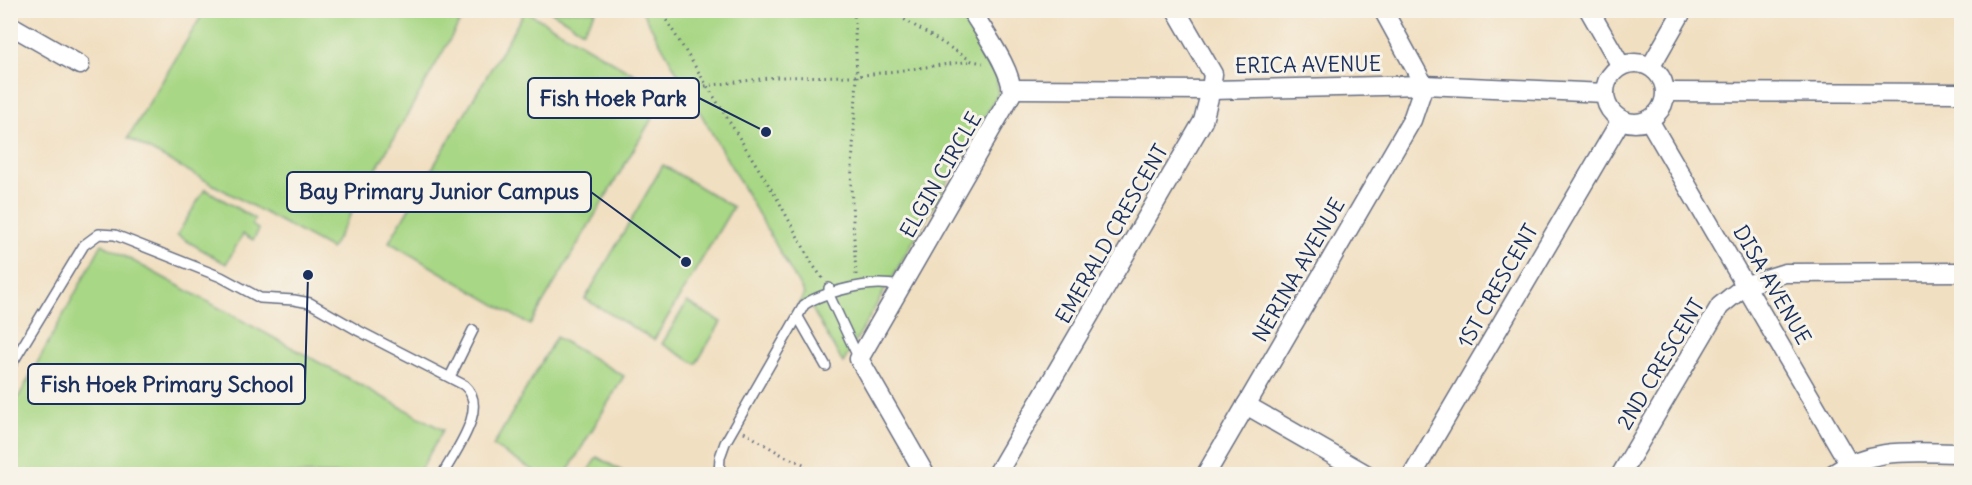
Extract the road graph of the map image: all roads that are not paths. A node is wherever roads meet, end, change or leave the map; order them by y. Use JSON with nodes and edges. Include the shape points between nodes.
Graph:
{"nodes":[{"id":1,"x":970,"y":10,"type":"edge"},
{"id":2,"x":1176,"y":10,"type":"edge"},
{"id":3,"x":1383,"y":10,"type":"edge"},
{"id":4,"x":1589,"y":10,"type":"edge"},
{"id":5,"x":1683,"y":10,"type":"edge"},
{"id":6,"x":10,"y":25,"type":"edge"},
{"id":7,"x":80,"y":65,"type":"dead end"},
{"id":8,"x":1621,"y":66,"type":"junction"},
{"id":9,"x":1651,"y":66,"type":"junction"},
{"id":10,"x":1424,"y":85,"type":"junction"},
{"id":11,"x":1012,"y":89,"type":"junction"},
{"id":12,"x":1211,"y":90,"type":"junction"},
{"id":13,"x":1666,"y":92,"type":"junction"},
{"id":14,"x":1605,"y":93,"type":"junction"},
{"id":15,"x":1962,"y":93,"type":"edge"},
{"id":16,"x":1621,"y":120,"type":"junction"},
{"id":17,"x":1649,"y":120,"type":"junction"},
{"id":18,"x":1962,"y":272,"type":"edge"},
{"id":19,"x":1746,"y":285,"type":"junction"},
{"id":20,"x":903,"y":286,"type":"junction"},
{"id":21,"x":829,"y":291,"type":"junction"},
{"id":22,"x":798,"y":317,"type":"junction"},
{"id":23,"x":473,"y":330,"type":"dead end"},
{"id":24,"x":860,"y":359,"type":"junction"},
{"id":25,"x":826,"y":366,"type":"dead end"},
{"id":26,"x":10,"y":367,"type":"edge"},
{"id":27,"x":450,"y":377,"type":"junction"},
{"id":28,"x":1246,"y":405,"type":"junction"},
{"id":29,"x":1962,"y":453,"type":"edge"},
{"id":30,"x":1852,"y":470,"type":"edge"},
{"id":31,"x":443,"y":474,"type":"edge"},
{"id":32,"x":719,"y":474,"type":"edge"},
{"id":33,"x":925,"y":474,"type":"edge"},
{"id":34,"x":997,"y":474,"type":"edge"},
{"id":35,"x":1206,"y":474,"type":"edge"},
{"id":36,"x":1366,"y":474,"type":"edge"},
{"id":37,"x":1413,"y":474,"type":"edge"},
{"id":38,"x":1621,"y":474,"type":"edge"},
{"id":39,"x":1833,"y":474,"type":"edge"}],
"edges":[{"from":1,"to":11,"type":"street","via":[[1003,65]]},
{"from":2,"to":12,"type":"street","name":"EMERALD CRESCENT","via":[[1213,74]]},
{"from":3,"to":10,"type":"street"},
{"from":4,"to":8,"type":"street"},
{"from":5,"to":9,"type":"street"},
{"from":6,"to":7,"type":"street"},
{"from":8,"to":9,"type":"street","via":[[1636,62]]},
{"from":8,"to":14,"type":"street","via":[[1609,77]]},
{"from":9,"to":13,"type":"street","via":[[1659,73]]},
{"from":10,"to":12,"type":"street","name":"ERICA AVENUE"},
{"from":10,"to":14,"type":"street","name":"ERICA AVENUE"},
{"from":10,"to":28,"type":"street","name":"NERINA AVENUE","via":[[1412,120]]},
{"from":11,"to":12,"type":"street","name":"ERICA AVENUE"},
{"from":11,"to":20,"type":"street","name":"ELGIN CIRCLE"},
{"from":12,"to":34,"type":"street","name":"EMERALD CRESCENT","via":[[1203,121],[1192,142]]},
{"from":13,"to":15,"type":"street"},
{"from":13,"to":17,"type":"street","via":[[1662,108]]},
{"from":14,"to":16,"type":"street","via":[[1609,109]]},
{"from":16,"to":17,"type":"street"},
{"from":16,"to":37,"type":"street","name":"1ST CRESCENT"},
{"from":17,"to":19,"type":"street","name":"DISA AVENUE"},
{"from":18,"to":19,"type":"street","name":"2ND CRESCENT","via":[[1785,273]]},
{"from":19,"to":30,"type":"street","name":"DISA AVENUE"},
{"from":19,"to":38,"type":"street","name":"2ND CRESCENT","via":[[1720,306]]},
{"from":20,"to":21,"type":"lane","via":[[878,284]]},
{"from":20,"to":24,"type":"street","name":"ELGIN CIRCLE"},
{"from":21,"to":22,"type":"lane","via":[[804,305]]},
{"from":21,"to":24,"type":"lane"},
{"from":22,"to":25,"type":"lane"},
{"from":22,"to":32,"type":"lane","via":[[721,451]]},
{"from":23,"to":27,"type":"lane"},
{"from":24,"to":33,"type":"street"},
{"from":26,"to":27,"type":"lane","via":[[84,245],[106,233],[221,277],[260,298],[310,303]]},
{"from":27,"to":31,"type":"lane","via":[[469,389],[475,404],[473,417]]},
{"from":28,"to":35,"type":"street","name":"NERINA AVENUE"},
{"from":28,"to":36,"type":"street"},
{"from":29,"to":30,"type":"street","via":[[1886,453],[1866,457]]},
{"from":30,"to":39,"type":"street"}]}
